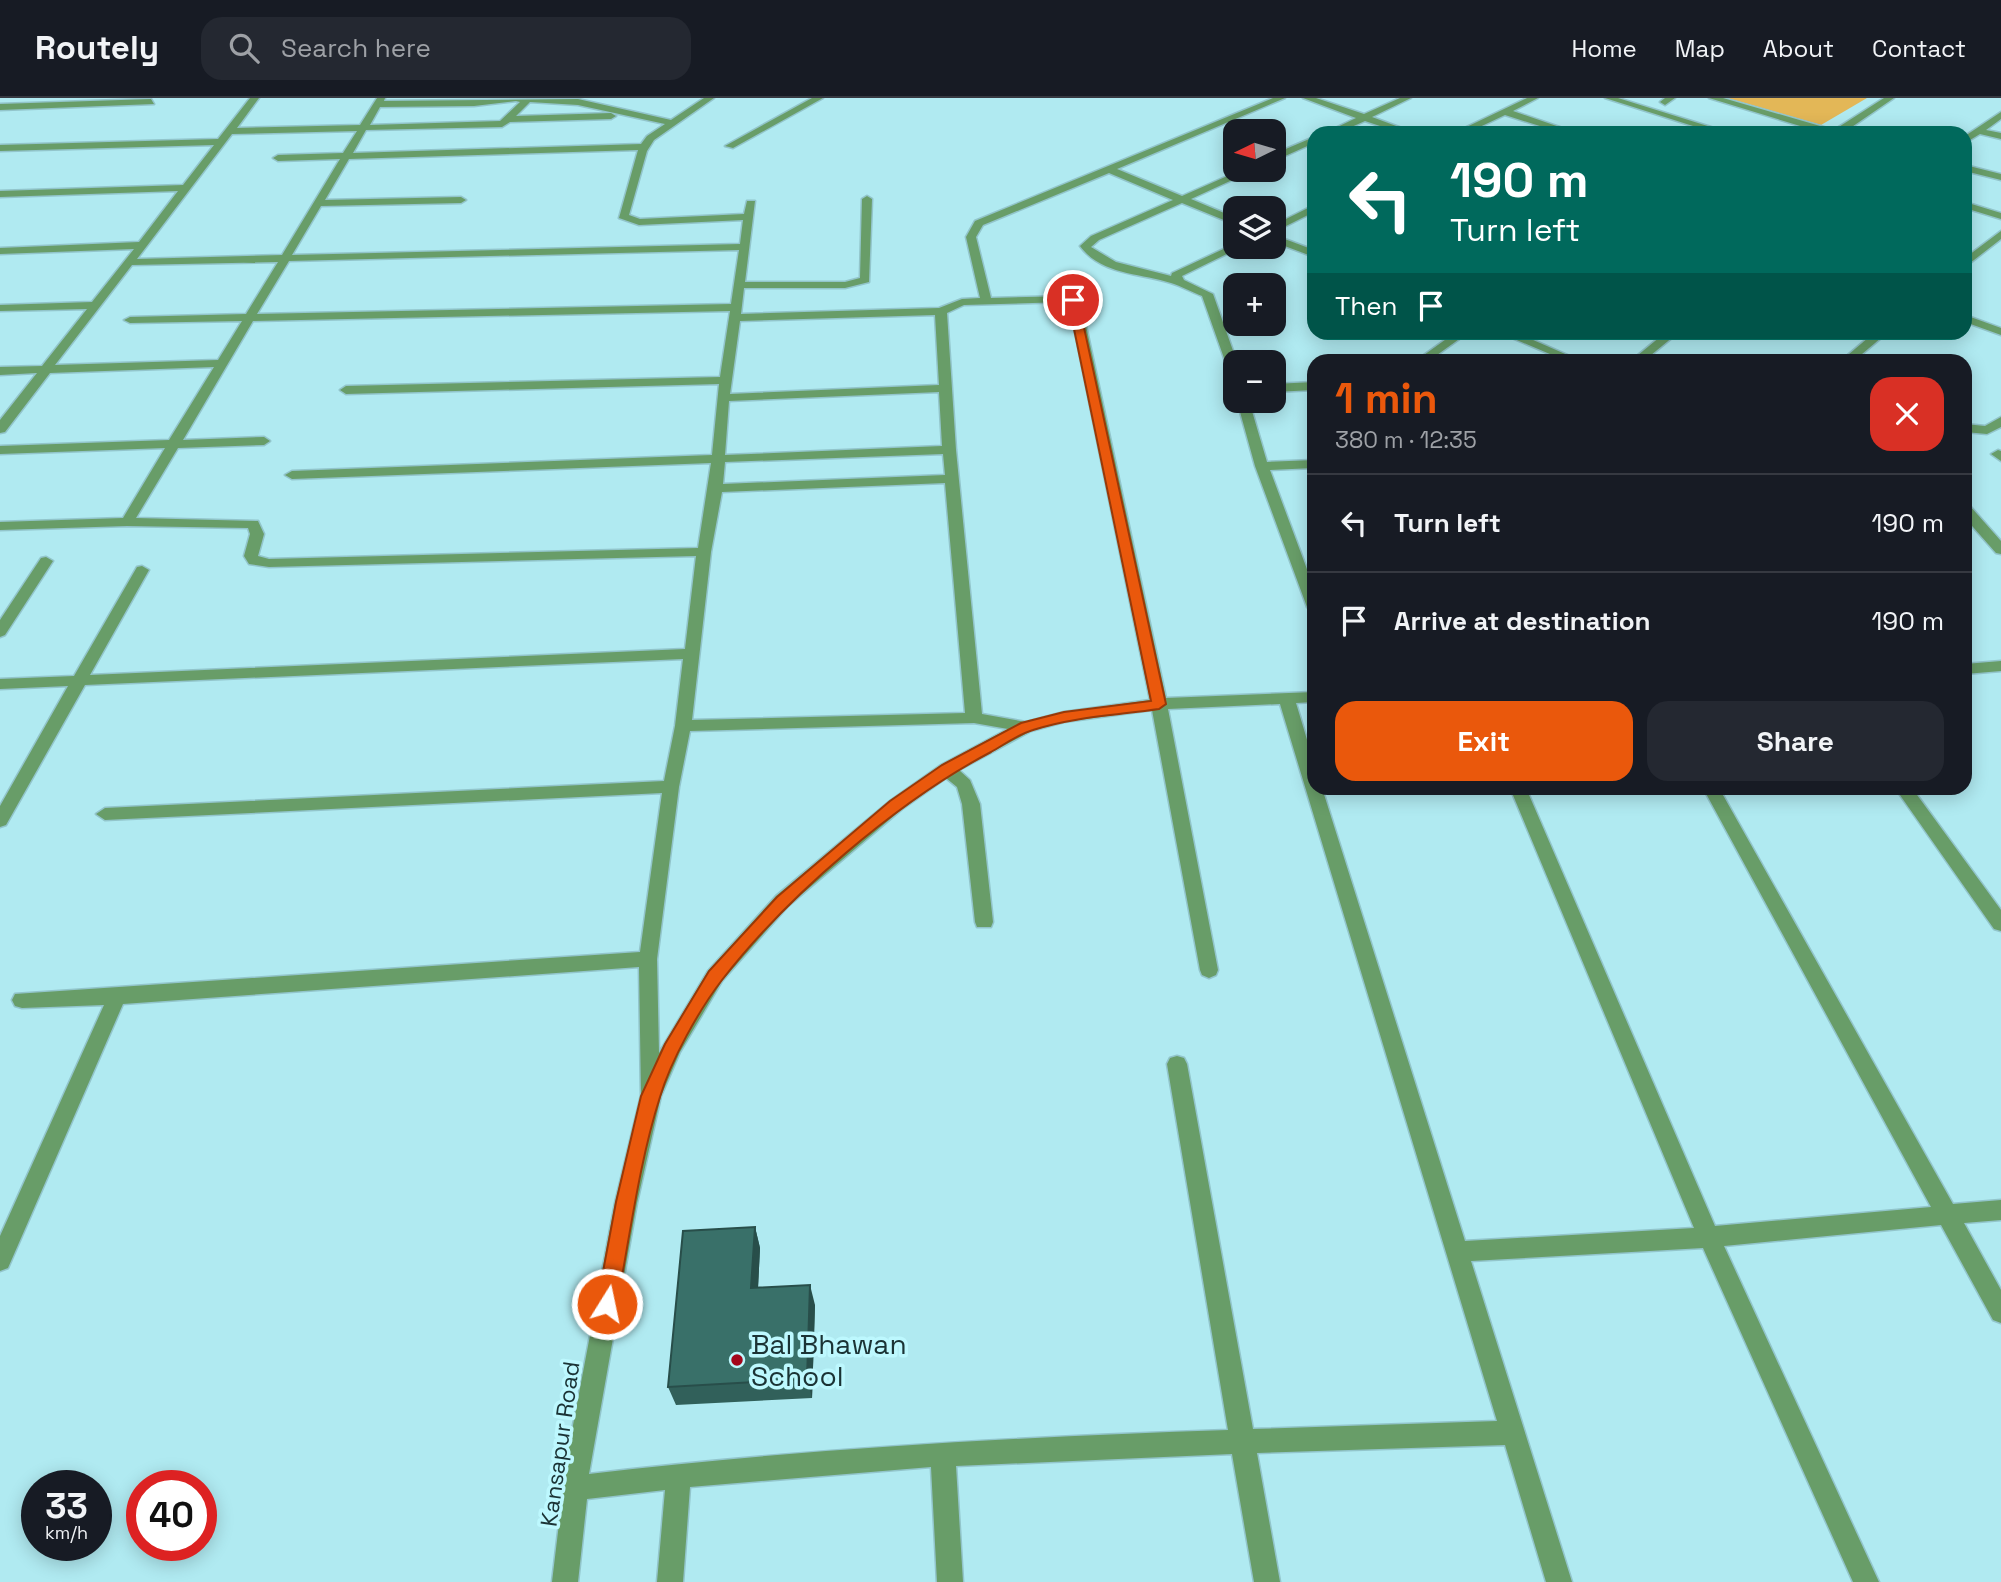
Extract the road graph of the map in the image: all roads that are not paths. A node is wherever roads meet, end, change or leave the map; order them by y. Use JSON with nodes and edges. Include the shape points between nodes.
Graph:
{"nodes":[{"id":1,"x":255,"y":98,"type":"edge"},
{"id":2,"x":512,"y":98,"type":"edge"},
{"id":3,"x":710,"y":98,"type":"edge"},
{"id":4,"x":819,"y":98,"type":"edge"},
{"id":5,"x":1281,"y":98,"type":"edge"},
{"id":6,"x":1307,"y":98,"type":"edge"},
{"id":7,"x":1406,"y":98,"type":"edge"},
{"id":8,"x":1534,"y":98,"type":"edge"},
{"id":9,"x":1609,"y":98,"type":"edge"},
{"id":10,"x":1713,"y":98,"type":"edge"},
{"id":11,"x":1890,"y":98,"type":"edge"},
{"id":12,"x":528,"y":99,"type":"edge"},
{"id":13,"x":580,"y":100,"type":"edge"},
{"id":14,"x":379,"y":101,"type":"edge"},
{"id":15,"x":151,"y":102,"type":"dead end"},
{"id":16,"x":0,"y":107,"type":"edge"},
{"id":17,"x":1503,"y":111,"type":"junction"},
{"id":18,"x":639,"y":115,"type":"junction"},
{"id":19,"x":2001,"y":115,"type":"edge"},
{"id":20,"x":1364,"y":118,"type":"junction"},
{"id":21,"x":506,"y":119,"type":"junction"},
{"id":22,"x":673,"y":123,"type":"junction"},
{"id":23,"x":364,"y":126,"type":"junction"},
{"id":24,"x":1346,"y":126,"type":"edge"},
{"id":25,"x":1389,"y":126,"type":"edge"},
{"id":26,"x":1473,"y":126,"type":"edge"},
{"id":27,"x":1550,"y":126,"type":"edge"},
{"id":28,"x":1702,"y":126,"type":"edge"},
{"id":29,"x":1811,"y":126,"type":"edge"},
{"id":30,"x":1846,"y":126,"type":"edge"},
{"id":31,"x":1977,"y":130,"type":"junction"},
{"id":32,"x":230,"y":131,"type":"junction"},
{"id":33,"x":1972,"y":135,"type":"edge"},
{"id":34,"x":2001,"y":136,"type":"edge"},
{"id":35,"x":221,"y":142,"type":"junction"},
{"id":36,"x":1307,"y":143,"type":"edge"},
{"id":37,"x":730,"y":146,"type":"dead end"},
{"id":38,"x":644,"y":147,"type":"junction"},
{"id":39,"x":0,"y":148,"type":"edge"},
{"id":40,"x":1286,"y":153,"type":"edge"},
{"id":41,"x":347,"y":155,"type":"junction"},
{"id":42,"x":278,"y":158,"type":"dead end"},
{"id":43,"x":1111,"y":170,"type":"junction"},
{"id":44,"x":1972,"y":170,"type":"edge"},
{"id":45,"x":2001,"y":177,"type":"edge"},
{"id":46,"x":1223,"y":182,"type":"edge"},
{"id":47,"x":186,"y":188,"type":"junction"},
{"id":48,"x":0,"y":194,"type":"edge"},
{"id":49,"x":867,"y":199,"type":"dead end"},
{"id":50,"x":461,"y":200,"type":"dead end"},
{"id":51,"x":1182,"y":200,"type":"junction"},
{"id":52,"x":318,"y":203,"type":"junction"},
{"id":53,"x":1972,"y":207,"type":"edge"},
{"id":54,"x":1307,"y":212,"type":"edge"},
{"id":55,"x":2001,"y":216,"type":"edge"},
{"id":56,"x":1223,"y":217,"type":"edge"},
{"id":57,"x":1286,"y":223,"type":"edge"},
{"id":58,"x":2001,"y":234,"type":"edge"},
{"id":59,"x":1286,"y":243,"type":"edge"},
{"id":60,"x":141,"y":246,"type":"junction"},
{"id":61,"x":745,"y":247,"type":"junction"},
{"id":62,"x":0,"y":251,"type":"edge"},
{"id":63,"x":1307,"y":251,"type":"edge"},
{"id":64,"x":1223,"y":253,"type":"edge"},
{"id":65,"x":286,"y":257,"type":"junction"},
{"id":66,"x":1972,"y":257,"type":"edge"},
{"id":67,"x":129,"y":262,"type":"junction"},
{"id":68,"x":1176,"y":280,"type":"junction"},
{"id":69,"x":739,"y":285,"type":"junction"},
{"id":70,"x":986,"y":300,"type":"junction"},
{"id":71,"x":96,"y":304,"type":"junction"},
{"id":72,"x":0,"y":307,"type":"edge"},
{"id":73,"x":941,"y":311,"type":"junction"},
{"id":74,"x":736,"y":312,"type":"junction"},
{"id":75,"x":249,"y":318,"type":"junction"},
{"id":76,"x":130,"y":320,"type":"dead end"},
{"id":77,"x":1972,"y":321,"type":"edge"},
{"id":78,"x":2001,"y":332,"type":"edge"},
{"id":79,"x":1452,"y":340,"type":"edge"},
{"id":80,"x":1523,"y":340,"type":"edge"},
{"id":81,"x":1664,"y":340,"type":"edge"},
{"id":82,"x":1873,"y":340,"type":"edge"},
{"id":83,"x":1227,"y":350,"type":"edge"},
{"id":84,"x":1432,"y":354,"type":"edge"},
{"id":85,"x":1558,"y":354,"type":"edge"},
{"id":86,"x":1646,"y":354,"type":"edge"},
{"id":87,"x":1856,"y":354,"type":"edge"},
{"id":88,"x":222,"y":363,"type":"junction"},
{"id":89,"x":46,"y":370,"type":"junction"},
{"id":90,"x":0,"y":371,"type":"edge"},
{"id":91,"x":727,"y":380,"type":"junction"},
{"id":92,"x":1307,"y":386,"type":"edge"},
{"id":93,"x":1286,"y":387,"type":"edge"},
{"id":94,"x":947,"y":388,"type":"junction"},
{"id":95,"x":346,"y":390,"type":"dead end"},
{"id":96,"x":723,"y":398,"type":"junction"},
{"id":97,"x":1247,"y":413,"type":"edge"},
{"id":98,"x":2001,"y":421,"type":"edge"},
{"id":99,"x":0,"y":429,"type":"edge"},
{"id":100,"x":1972,"y":429,"type":"edge"},
{"id":101,"x":264,"y":442,"type":"dead end"},
{"id":102,"x":173,"y":444,"type":"junction"},
{"id":103,"x":0,"y":450,"type":"edge"},
{"id":104,"x":949,"y":450,"type":"junction"},
{"id":105,"x":717,"y":458,"type":"junction"},
{"id":106,"x":1307,"y":464,"type":"edge"},
{"id":107,"x":1262,"y":466,"type":"junction"},
{"id":108,"x":292,"y":475,"type":"dead end"},
{"id":109,"x":953,"y":479,"type":"junction"},
{"id":110,"x":716,"y":488,"type":"junction"},
{"id":111,"x":1972,"y":517,"type":"edge"},
{"id":112,"x":127,"y":522,"type":"junction"},
{"id":113,"x":0,"y":526,"type":"edge"},
{"id":114,"x":2001,"y":550,"type":"edge"},
{"id":115,"x":704,"y":552,"type":"junction"},
{"id":116,"x":46,"y":561,"type":"dead end"},
{"id":117,"x":142,"y":570,"type":"dead end"},
{"id":118,"x":1307,"y":588,"type":"edge"},
{"id":119,"x":0,"y":632,"type":"edge"},
{"id":120,"x":690,"y":654,"type":"junction"},
{"id":121,"x":2000,"y":667,"type":"edge"},
{"id":122,"x":1972,"y":668,"type":"edge"},
{"id":123,"x":78,"y":681,"type":"junction"},
{"id":124,"x":0,"y":684,"type":"edge"},
{"id":125,"x":1307,"y":697,"type":"edge"},
{"id":126,"x":1286,"y":698,"type":"junction"},
{"id":127,"x":1159,"y":704,"type":"junction"},
{"id":128,"x":974,"y":718,"type":"junction"},
{"id":129,"x":683,"y":726,"type":"junction"},
{"id":130,"x":1026,"y":727,"type":"junction"},
{"id":131,"x":1307,"y":767,"type":"edge"},
{"id":132,"x":947,"y":769,"type":"junction"},
{"id":133,"x":671,"y":787,"type":"junction"},
{"id":134,"x":1316,"y":795,"type":"edge"},
{"id":135,"x":1521,"y":795,"type":"edge"},
{"id":136,"x":1715,"y":795,"type":"edge"},
{"id":137,"x":1908,"y":795,"type":"edge"},
{"id":138,"x":105,"y":814,"type":"dead end"},
{"id":139,"x":0,"y":821,"type":"edge"},
{"id":140,"x":984,"y":922,"type":"dead end"},
{"id":141,"x":2001,"y":924,"type":"edge"},
{"id":142,"x":648,"y":959,"type":"junction"},
{"id":143,"x":1209,"y":970,"type":"dead end"},
{"id":144,"x":117,"y":997,"type":"junction"},
{"id":145,"x":22,"y":1000,"type":"dead end"},
{"id":146,"x":1177,"y":1063,"type":"dead end"},
{"id":147,"x":651,"y":1096,"type":"junction"},
{"id":148,"x":2001,"y":1210,"type":"edge"},
{"id":149,"x":1945,"y":1213,"type":"junction"},
{"id":150,"x":1709,"y":1237,"type":"junction"},
{"id":151,"x":1455,"y":1252,"type":"junction"},
{"id":152,"x":0,"y":1261,"type":"edge"},
{"id":153,"x":2001,"y":1312,"type":"edge"},
{"id":154,"x":1513,"y":1433,"type":"junction"},
{"id":155,"x":1242,"y":1441,"type":"junction"},
{"id":156,"x":943,"y":1456,"type":"junction"},
{"id":157,"x":678,"y":1475,"type":"junction"},
{"id":158,"x":578,"y":1488,"type":"junction"},
{"id":159,"x":565,"y":1582,"type":"edge"},
{"id":160,"x":670,"y":1582,"type":"edge"},
{"id":161,"x":950,"y":1582,"type":"edge"},
{"id":162,"x":1267,"y":1582,"type":"edge"},
{"id":163,"x":1559,"y":1582,"type":"edge"},
{"id":164,"x":1866,"y":1582,"type":"edge"}],
"edges":[{"from":1,"to":32,"type":"street"},
{"from":2,"to":12,"type":"street"},
{"from":2,"to":14,"type":"street","via":[[474,103]]},
{"from":3,"to":22,"type":"street"},
{"from":4,"to":37,"type":"street"},
{"from":5,"to":43,"type":"street"},
{"from":6,"to":20,"type":"street"},
{"from":7,"to":20,"type":"street"},
{"from":8,"to":17,"type":"street"},
{"from":9,"to":28,"type":"street"},
{"from":10,"to":29,"type":"street"},
{"from":11,"to":30,"type":"street"},
{"from":12,"to":13,"type":"street"},
{"from":12,"to":21,"type":"street"},
{"from":13,"to":18,"type":"street"},
{"from":14,"to":23,"type":"street"},
{"from":15,"to":16,"type":"street"},
{"from":17,"to":26,"type":"street"},
{"from":17,"to":27,"type":"street"},
{"from":18,"to":21,"type":"street"},
{"from":18,"to":22,"type":"street"},
{"from":19,"to":31,"type":"street"},
{"from":20,"to":24,"type":"street"},
{"from":20,"to":25,"type":"street"},
{"from":21,"to":23,"type":"street","via":[[502,124]]},
{"from":22,"to":38,"type":"street"},
{"from":23,"to":32,"type":"street"},
{"from":23,"to":41,"type":"street"},
{"from":31,"to":33,"type":"street"},
{"from":31,"to":34,"type":"street"},
{"from":32,"to":35,"type":"street"},
{"from":35,"to":39,"type":"street"},
{"from":35,"to":47,"type":"street"},
{"from":36,"to":40,"type":"street"},
{"from":38,"to":41,"type":"street"},
{"from":38,"to":61,"type":"street","via":[[623,216],[627,220],[750,210]]},
{"from":41,"to":42,"type":"street"},
{"from":41,"to":52,"type":"street"},
{"from":43,"to":51,"type":"street"},
{"from":43,"to":70,"type":"street","via":[[975,227],[971,243]]},
{"from":44,"to":45,"type":"street"},
{"from":46,"to":51,"type":"street"},
{"from":47,"to":48,"type":"street"},
{"from":47,"to":60,"type":"street"},
{"from":49,"to":69,"type":"street","via":[[864,280],[845,285]]},
{"from":50,"to":52,"type":"street"},
{"from":51,"to":56,"type":"street"},
{"from":51,"to":68,"type":"street","via":[[1085,246],[1089,253],[1110,263]]},
{"from":52,"to":65,"type":"street"},
{"from":53,"to":55,"type":"street"},
{"from":54,"to":57,"type":"street"},
{"from":58,"to":66,"type":"street"},
{"from":59,"to":63,"type":"street"},
{"from":60,"to":62,"type":"street"},
{"from":60,"to":67,"type":"street"},
{"from":61,"to":65,"type":"street"},
{"from":61,"to":69,"type":"street"},
{"from":64,"to":68,"type":"street","via":[[1178,273]]},
{"from":65,"to":67,"type":"street"},
{"from":65,"to":75,"type":"street"},
{"from":67,"to":71,"type":"street"},
{"from":68,"to":83,"type":"street","via":[[1207,294]]},
{"from":69,"to":74,"type":"street"},
{"from":70,"to":73,"type":"street","via":[[962,302]]},
{"from":70,"to":127,"type":"street","via":[[1065,298],[1075,303]]},
{"from":71,"to":72,"type":"street"},
{"from":71,"to":89,"type":"street"},
{"from":73,"to":74,"type":"street"},
{"from":73,"to":94,"type":"street"},
{"from":74,"to":75,"type":"street"},
{"from":74,"to":91,"type":"street"},
{"from":75,"to":76,"type":"street"},
{"from":75,"to":88,"type":"street"},
{"from":77,"to":78,"type":"street"},
{"from":79,"to":84,"type":"street"},
{"from":80,"to":85,"type":"street"},
{"from":81,"to":86,"type":"street"},
{"from":82,"to":87,"type":"street"},
{"from":88,"to":89,"type":"street"},
{"from":88,"to":102,"type":"street"},
{"from":89,"to":90,"type":"street"},
{"from":89,"to":99,"type":"street"},
{"from":91,"to":95,"type":"street"},
{"from":91,"to":96,"type":"street"},
{"from":92,"to":93,"type":"street"},
{"from":94,"to":96,"type":"street"},
{"from":94,"to":104,"type":"street"},
{"from":96,"to":105,"type":"street"},
{"from":97,"to":107,"type":"street"},
{"from":98,"to":100,"type":"street","via":[[1987,430]]},
{"from":101,"to":102,"type":"street"},
{"from":102,"to":103,"type":"street"},
{"from":102,"to":112,"type":"street"},
{"from":104,"to":105,"type":"street"},
{"from":104,"to":109,"type":"street"},
{"from":105,"to":108,"type":"street"},
{"from":105,"to":110,"type":"street"},
{"from":106,"to":107,"type":"street"},
{"from":107,"to":118,"type":"street"},
{"from":109,"to":110,"type":"street"},
{"from":109,"to":128,"type":"street"},
{"from":110,"to":115,"type":"street"},
{"from":111,"to":114,"type":"street"},
{"from":112,"to":113,"type":"street"},
{"from":112,"to":115,"type":"street","via":[[253,524],[257,534],[251,556],[269,564]]},
{"from":115,"to":120,"type":"street"},
{"from":116,"to":119,"type":"street"},
{"from":117,"to":123,"type":"street"},
{"from":120,"to":123,"type":"street"},
{"from":120,"to":129,"type":"street"},
{"from":121,"to":122,"type":"street"},
{"from":123,"to":124,"type":"street"},
{"from":123,"to":139,"type":"street"},
{"from":125,"to":126,"type":"street","name":"Kansapur Road"},
{"from":126,"to":127,"type":"street","name":"Kansapur Road"},
{"from":126,"to":131,"type":"street"},
{"from":127,"to":130,"type":"street","name":"Kansapur Road"},
{"from":127,"to":143,"type":"street"},
{"from":128,"to":129,"type":"street"},
{"from":128,"to":130,"type":"street"},
{"from":129,"to":133,"type":"street"},
{"from":130,"to":132,"type":"street","name":"Kansapur Road"},
{"from":132,"to":140,"type":"street","via":[[964,785],[971,804]]},
{"from":132,"to":147,"type":"street","name":"Kansapur Road","via":[[895,805],[782,901],[715,976],[671,1049]]},
{"from":133,"to":138,"type":"street"},
{"from":133,"to":142,"type":"street"},
{"from":134,"to":151,"type":"street"},
{"from":135,"to":150,"type":"street"},
{"from":136,"to":149,"type":"street"},
{"from":137,"to":141,"type":"street"},
{"from":142,"to":144,"type":"street"},
{"from":142,"to":147,"type":"street"},
{"from":144,"to":145,"type":"street"},
{"from":144,"to":152,"type":"street"},
{"from":146,"to":155,"type":"street"},
{"from":147,"to":158,"type":"street","name":"Kansapur Road","via":[[626,1202],[579,1457]]},
{"from":148,"to":149,"type":"street"},
{"from":149,"to":150,"type":"street"},
{"from":149,"to":153,"type":"street"},
{"from":150,"to":151,"type":"street"},
{"from":150,"to":164,"type":"street"},
{"from":151,"to":154,"type":"street"},
{"from":154,"to":155,"type":"street"},
{"from":154,"to":163,"type":"street"},
{"from":155,"to":156,"type":"street"},
{"from":155,"to":162,"type":"street"},
{"from":156,"to":157,"type":"street"},
{"from":156,"to":161,"type":"street"},
{"from":157,"to":158,"type":"street"},
{"from":157,"to":160,"type":"street"},
{"from":158,"to":159,"type":"street","name":"Kansapur Road"}]}
